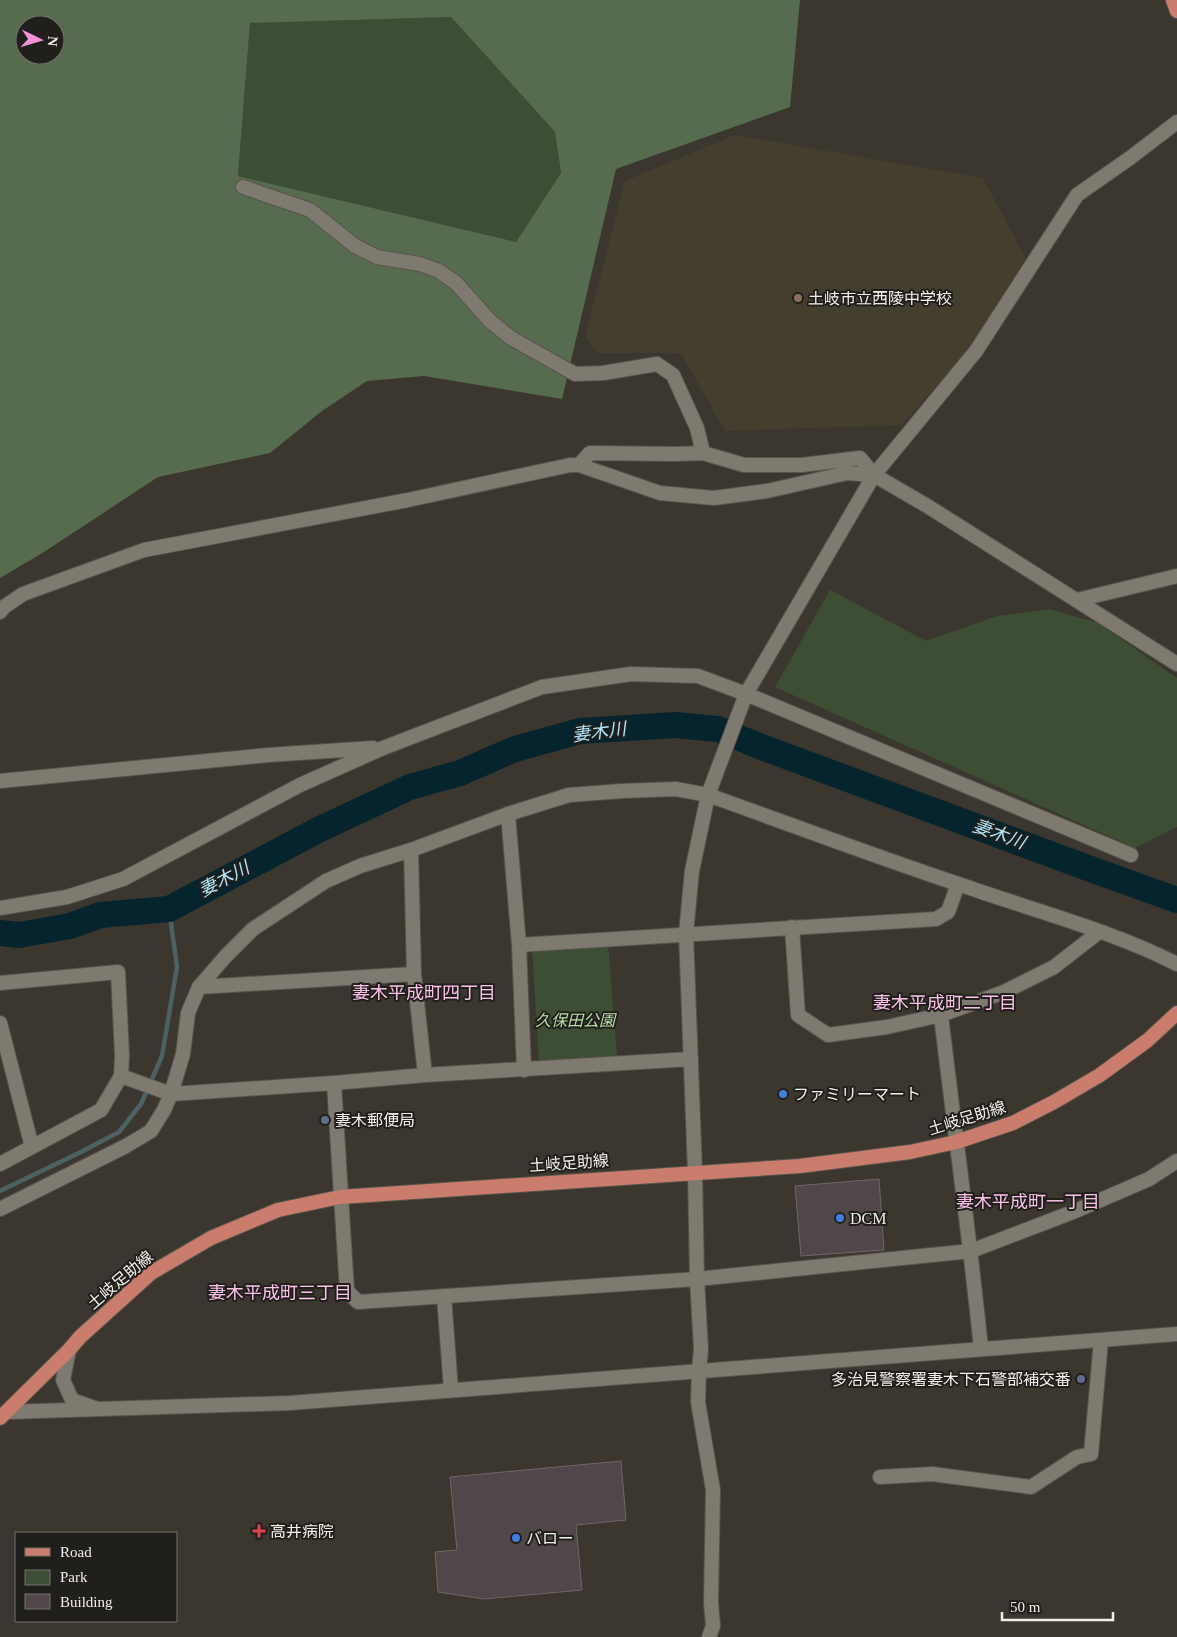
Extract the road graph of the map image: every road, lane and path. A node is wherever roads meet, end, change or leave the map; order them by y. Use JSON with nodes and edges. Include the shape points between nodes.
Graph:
{"nodes":[{"id":1,"x":1173,"y":0,"type":"edge"},
{"id":2,"x":1177,"y":11,"type":"edge"},
{"id":3,"x":1177,"y":122,"type":"edge"},
{"id":4,"x":243,"y":187,"type":"dead end"},
{"id":5,"x":703,"y":453,"type":"junction"},
{"id":6,"x":579,"y":466,"type":"junction"},
{"id":7,"x":874,"y":475,"type":"junction"},
{"id":8,"x":1177,"y":576,"type":"edge"},
{"id":9,"x":1077,"y":600,"type":"junction"},
{"id":10,"x":0,"y":612,"type":"edge"},
{"id":11,"x":1177,"y":664,"type":"edge"},
{"id":12,"x":746,"y":694,"type":"junction"},
{"id":13,"x":384,"y":748,"type":"junction"},
{"id":14,"x":0,"y":781,"type":"edge"},
{"id":15,"x":708,"y":795,"type":"junction"},
{"id":16,"x":508,"y":814,"type":"junction"},
{"id":17,"x":411,"y":850,"type":"junction"},
{"id":18,"x":1131,"y":855,"type":"dead end"},
{"id":19,"x":958,"y":884,"type":"junction"},
{"id":20,"x":0,"y":908,"type":"edge"},
{"id":21,"x":792,"y":927,"type":"junction"},
{"id":22,"x":1099,"y":932,"type":"junction"},
{"id":23,"x":686,"y":933,"type":"junction"},
{"id":24,"x":519,"y":945,"type":"junction"},
{"id":25,"x":1177,"y":964,"type":"edge"},
{"id":26,"x":414,"y":974,"type":"junction"},
{"id":27,"x":0,"y":983,"type":"edge"},
{"id":28,"x":200,"y":987,"type":"junction"},
{"id":29,"x":1177,"y":1013,"type":"edge"},
{"id":30,"x":941,"y":1015,"type":"junction"},
{"id":31,"x":0,"y":1023,"type":"edge"},
{"id":32,"x":691,"y":1059,"type":"junction"},
{"id":33,"x":524,"y":1070,"type":"junction"},
{"id":34,"x":425,"y":1074,"type":"junction"},
{"id":35,"x":121,"y":1076,"type":"junction"},
{"id":36,"x":334,"y":1083,"type":"junction"},
{"id":37,"x":171,"y":1094,"type":"junction"},
{"id":38,"x":956,"y":1142,"type":"junction"},
{"id":39,"x":32,"y":1147,"type":"junction"},
{"id":40,"x":1177,"y":1162,"type":"edge"},
{"id":41,"x":0,"y":1164,"type":"edge"},
{"id":42,"x":695,"y":1172,"type":"junction"},
{"id":43,"x":340,"y":1196,"type":"junction"},
{"id":44,"x":0,"y":1209,"type":"edge"},
{"id":45,"x":971,"y":1251,"type":"junction"},
{"id":46,"x":697,"y":1279,"type":"junction"},
{"id":47,"x":444,"y":1296,"type":"junction"},
{"id":48,"x":1177,"y":1334,"type":"edge"},
{"id":49,"x":1101,"y":1340,"type":"junction"},
{"id":50,"x":981,"y":1349,"type":"junction"},
{"id":51,"x":69,"y":1350,"type":"junction"},
{"id":52,"x":699,"y":1371,"type":"junction"},
{"id":53,"x":451,"y":1390,"type":"junction"},
{"id":54,"x":100,"y":1409,"type":"junction"},
{"id":55,"x":2,"y":1414,"type":"edge"},
{"id":56,"x":880,"y":1477,"type":"dead end"},
{"id":57,"x":714,"y":1633,"type":"edge"}],
"edges":[{"from":1,"to":2,"type":"main road"},
{"from":3,"to":7,"type":"street","via":[[1077,195],[976,351]]},
{"from":4,"to":5,"type":"street","via":[[310,210],[355,246],[377,256],[439,270],[511,338],[575,374],[658,364],[673,375],[697,428]]},
{"from":5,"to":6,"type":"street","via":[[590,453]]},
{"from":5,"to":7,"type":"street","via":[[744,465],[802,465],[860,458]]},
{"from":6,"to":7,"type":"street","via":[[660,493],[714,498],[767,491],[847,473]]},
{"from":6,"to":10,"type":"street","via":[[570,465],[408,500],[144,550],[23,594]]},
{"from":7,"to":9,"type":"street"},
{"from":7,"to":12,"type":"street"},
{"from":8,"to":9,"type":"street"},
{"from":9,"to":11,"type":"street"},
{"from":12,"to":13,"type":"street","via":[[698,676],[632,674],[551,685]]},
{"from":12,"to":15,"type":"street"},
{"from":12,"to":18,"type":"street"},
{"from":13,"to":14,"type":"street","via":[[268,755]]},
{"from":13,"to":20,"type":"street","via":[[300,785],[123,879],[67,897]]},
{"from":15,"to":16,"type":"street","via":[[676,789],[569,795]]},
{"from":15,"to":19,"type":"street"},
{"from":15,"to":23,"type":"street","via":[[692,871]]},
{"from":16,"to":17,"type":"street"},
{"from":16,"to":24,"type":"street"},
{"from":17,"to":26,"type":"street"},
{"from":17,"to":28,"type":"street","via":[[326,881],[289,904],[253,929]]},
{"from":19,"to":21,"type":"street","via":[[948,912],[936,919]]},
{"from":19,"to":22,"type":"street"},
{"from":21,"to":23,"type":"street"},
{"from":21,"to":30,"type":"street","via":[[798,1015],[828,1035]]},
{"from":22,"to":25,"type":"street"},
{"from":22,"to":30,"type":"street","via":[[1054,968],[1004,992]]},
{"from":23,"to":24,"type":"street"},
{"from":23,"to":32,"type":"street"},
{"from":24,"to":33,"type":"street"},
{"from":26,"to":28,"type":"street"},
{"from":26,"to":34,"type":"street"},
{"from":27,"to":35,"type":"street","via":[[118,972]]},
{"from":28,"to":37,"type":"street","via":[[188,1013],[183,1054]]},
{"from":29,"to":38,"type":"main road","name":"土岐足助線","via":[[1148,1040],[1070,1093],[1013,1123]]},
{"from":30,"to":38,"type":"street"},
{"from":31,"to":39,"type":"street"},
{"from":32,"to":33,"type":"street"},
{"from":32,"to":42,"type":"street"},
{"from":33,"to":34,"type":"street"},
{"from":34,"to":36,"type":"street"},
{"from":35,"to":37,"type":"street"},
{"from":35,"to":39,"type":"street","via":[[101,1110]]},
{"from":36,"to":37,"type":"street"},
{"from":36,"to":43,"type":"street"},
{"from":37,"to":44,"type":"street","via":[[151,1131]]},
{"from":38,"to":42,"type":"main road","name":"土岐足助線","via":[[910,1152],[810,1165]]},
{"from":38,"to":45,"type":"street"},
{"from":39,"to":41,"type":"street"},
{"from":40,"to":45,"type":"street","via":[[1149,1179],[1074,1212]]},
{"from":42,"to":43,"type":"main road","name":"土岐足助線"},
{"from":42,"to":46,"type":"street"},
{"from":43,"to":47,"type":"street","via":[[347,1292],[358,1302]]},
{"from":43,"to":51,"type":"main road","name":"土岐足助線","via":[[278,1210],[211,1238],[151,1273]]},
{"from":45,"to":46,"type":"street"},
{"from":45,"to":50,"type":"street"},
{"from":46,"to":47,"type":"street"},
{"from":46,"to":52,"type":"street"},
{"from":47,"to":53,"type":"street"},
{"from":48,"to":49,"type":"street"},
{"from":49,"to":50,"type":"street"},
{"from":49,"to":56,"type":"street","via":[[1091,1454],[1077,1458],[1031,1487],[932,1474]]},
{"from":50,"to":52,"type":"street"},
{"from":51,"to":54,"type":"street","via":[[63,1380],[72,1400]]},
{"from":51,"to":55,"type":"main road","name":"土岐足助線"},
{"from":52,"to":53,"type":"street"},
{"from":52,"to":57,"type":"street","via":[[698,1402],[713,1490],[711,1603]]},
{"from":53,"to":54,"type":"street","via":[[290,1403]]},
{"from":54,"to":55,"type":"street"}]}
